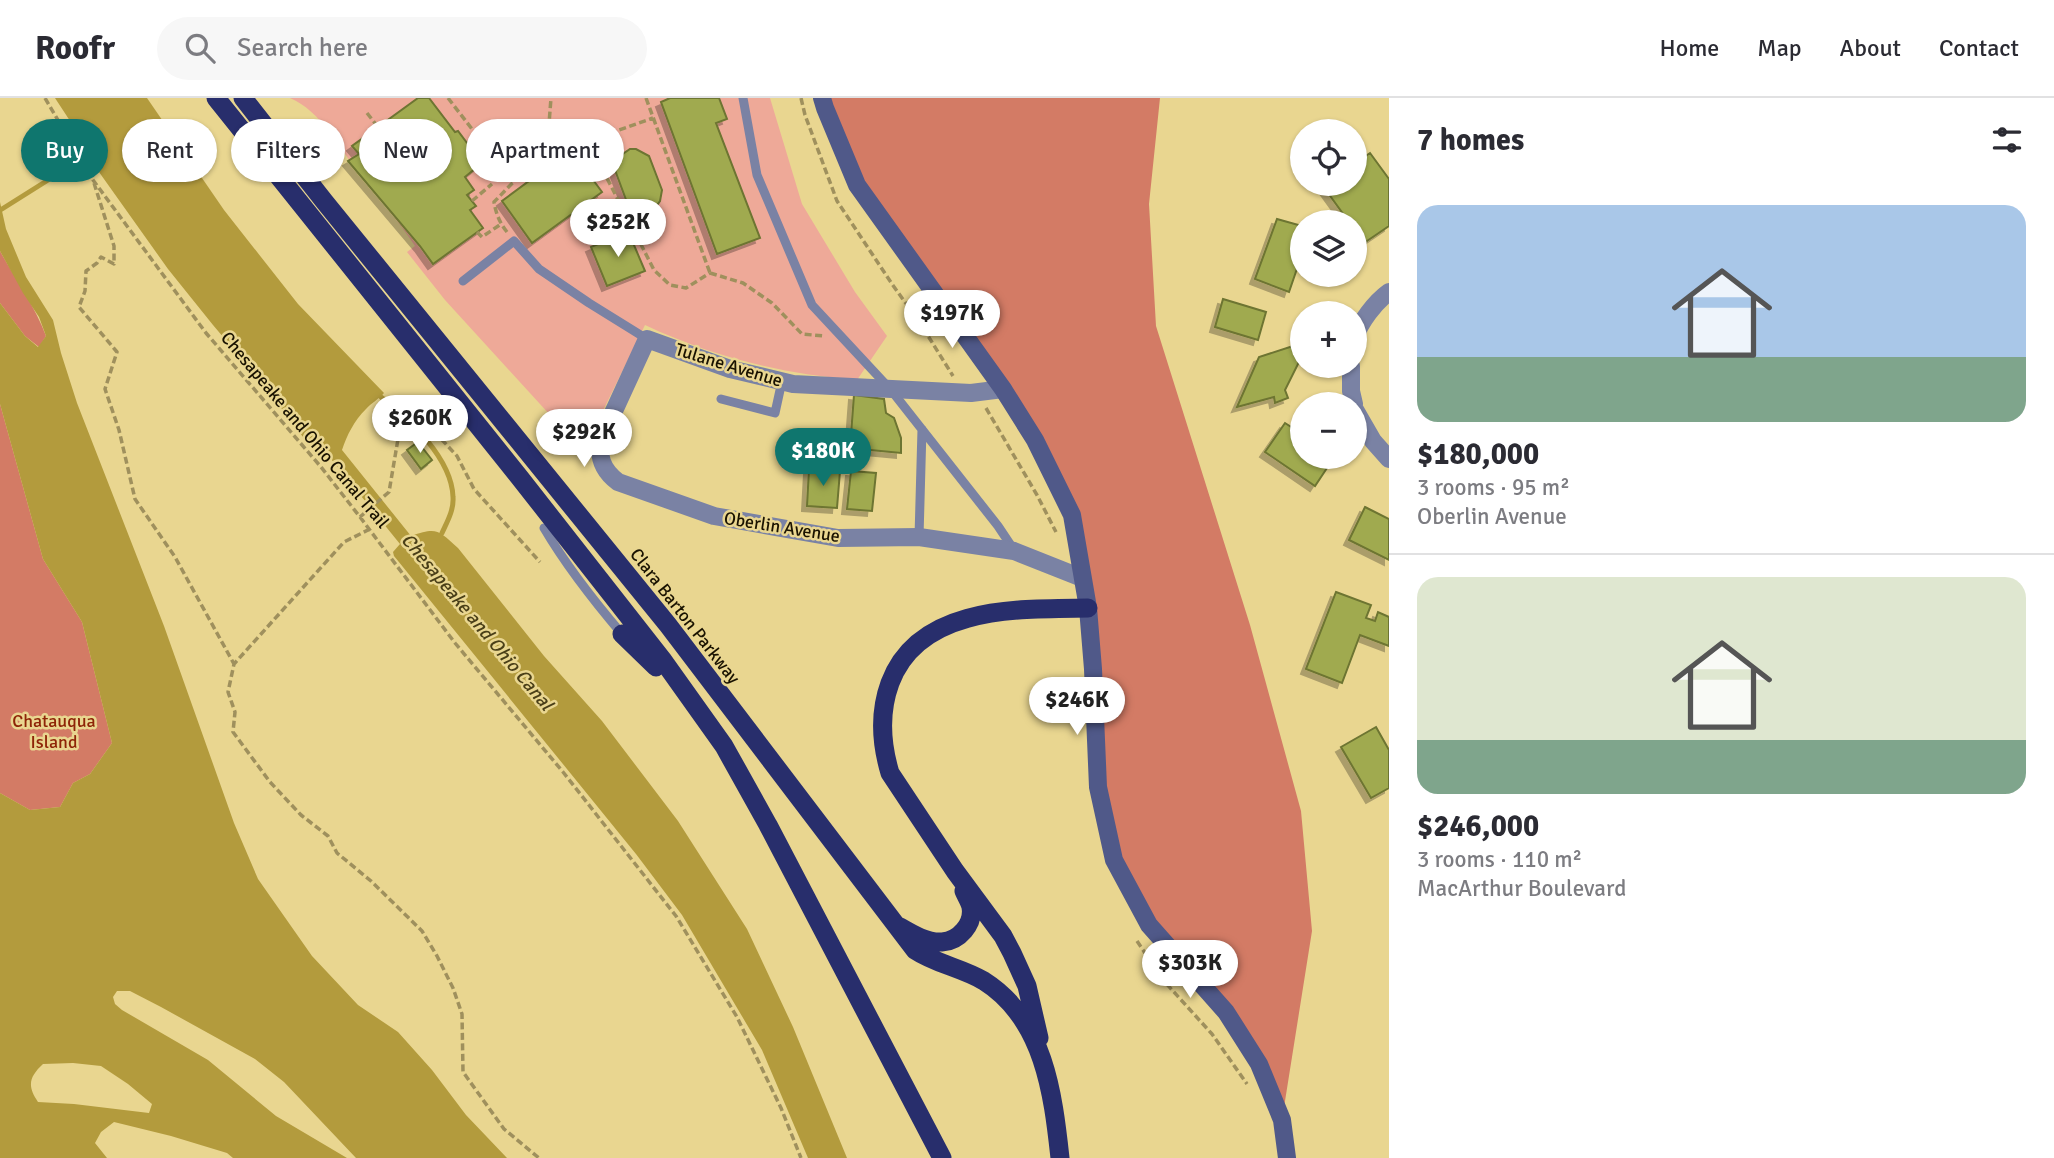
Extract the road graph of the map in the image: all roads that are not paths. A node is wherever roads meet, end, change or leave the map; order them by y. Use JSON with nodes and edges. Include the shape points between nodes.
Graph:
{"nodes":[{"id":1,"x":216,"y":98,"type":"edge"},
{"id":2,"x":243,"y":98,"type":"edge"},
{"id":3,"x":743,"y":98,"type":"edge"},
{"id":4,"x":822,"y":98,"type":"edge"},
{"id":5,"x":463,"y":281,"type":"dead end"},
{"id":6,"x":1389,"y":292,"type":"edge"},
{"id":7,"x":1367,"y":317,"type":"edge"},
{"id":8,"x":647,"y":339,"type":"junction"},
{"id":9,"x":782,"y":381,"type":"junction"},
{"id":10,"x":1003,"y":389,"type":"junction"},
{"id":11,"x":891,"y":390,"type":"junction"},
{"id":12,"x":721,"y":399,"type":"dead end"},
{"id":13,"x":922,"y":429,"type":"junction"},
{"id":14,"x":1367,"y":430,"type":"edge"},
{"id":15,"x":1389,"y":459,"type":"edge"},
{"id":16,"x":520,"y":478,"type":"junction"},
{"id":17,"x":544,"y":528,"type":"joint"},
{"id":18,"x":919,"y":537,"type":"junction"},
{"id":19,"x":1014,"y":551,"type":"junction"},
{"id":20,"x":1082,"y":578,"type":"junction"},
{"id":21,"x":1088,"y":608,"type":"junction"},
{"id":22,"x":622,"y":634,"type":"joint"},
{"id":23,"x":724,"y":746,"type":"junction"},
{"id":24,"x":955,"y":871,"type":"junction"},
{"id":25,"x":898,"y":926,"type":"junction"},
{"id":26,"x":1043,"y":1060,"type":"junction"},
{"id":27,"x":942,"y":1158,"type":"edge"},
{"id":28,"x":1060,"y":1158,"type":"edge"},
{"id":29,"x":1287,"y":1158,"type":"edge"}],
"edges":[{"from":1,"to":16,"type":"highway"},
{"from":2,"to":25,"type":"highway","name":"Clara Barton Parkway","via":[[668,625]]},
{"from":3,"to":11,"type":"lane","via":[[757,175],[812,304]]},
{"from":4,"to":10,"type":"main road","via":[[857,185]]},
{"from":5,"to":8,"type":"lane","via":[[514,242],[538,269]]},
{"from":6,"to":7,"type":"street"},
{"from":8,"to":9,"type":"street","name":"Tulane Avenue","via":[[730,369]]},
{"from":8,"to":18,"type":"street","name":"Oberlin Avenue","via":[[598,451],[611,478],[714,516],[838,538]]},
{"from":9,"to":11,"type":"street","name":"Tulane Avenue"},
{"from":9,"to":12,"type":"lane","via":[[775,413]]},
{"from":10,"to":11,"type":"street","name":"Tulane Avenue","via":[[971,394]]},
{"from":10,"to":20,"type":"main road","via":[[1035,440],[1072,515]]},
{"from":11,"to":13,"type":"lane"},
{"from":13,"to":18,"type":"lane"},
{"from":13,"to":19,"type":"lane"},
{"from":14,"to":15,"type":"street"},
{"from":16,"to":17,"type":"highway"},
{"from":16,"to":23,"type":"highway"},
{"from":17,"to":22,"type":"lane","via":[[576,579]]},
{"from":18,"to":19,"type":"street","name":"Oberlin Avenue"},
{"from":19,"to":20,"type":"street","name":"Oberlin Avenue"},
{"from":20,"to":21,"type":"main road"},
{"from":21,"to":24,"type":"highway","via":[[1029,610],[961,620],[916,645],[893,676],[882,717],[890,773]]},
{"from":21,"to":29,"type":"main road","via":[[1098,787],[1114,860],[1149,925],[1226,1012],[1259,1064],[1282,1120]]},
{"from":22,"to":23,"type":"highway","via":[[661,671]]},
{"from":23,"to":27,"type":"highway"},
{"from":24,"to":25,"type":"highway","via":[[971,906],[971,918],[961,933],[941,942]]},
{"from":24,"to":26,"type":"highway","via":[[1003,936],[1020,969]]},
{"from":25,"to":26,"type":"highway","name":"Clara Barton Parkway","via":[[915,950],[983,981],[1003,997],[1029,1028]]},
{"from":26,"to":28,"type":"highway","name":"Clara Barton Parkway"}]}
